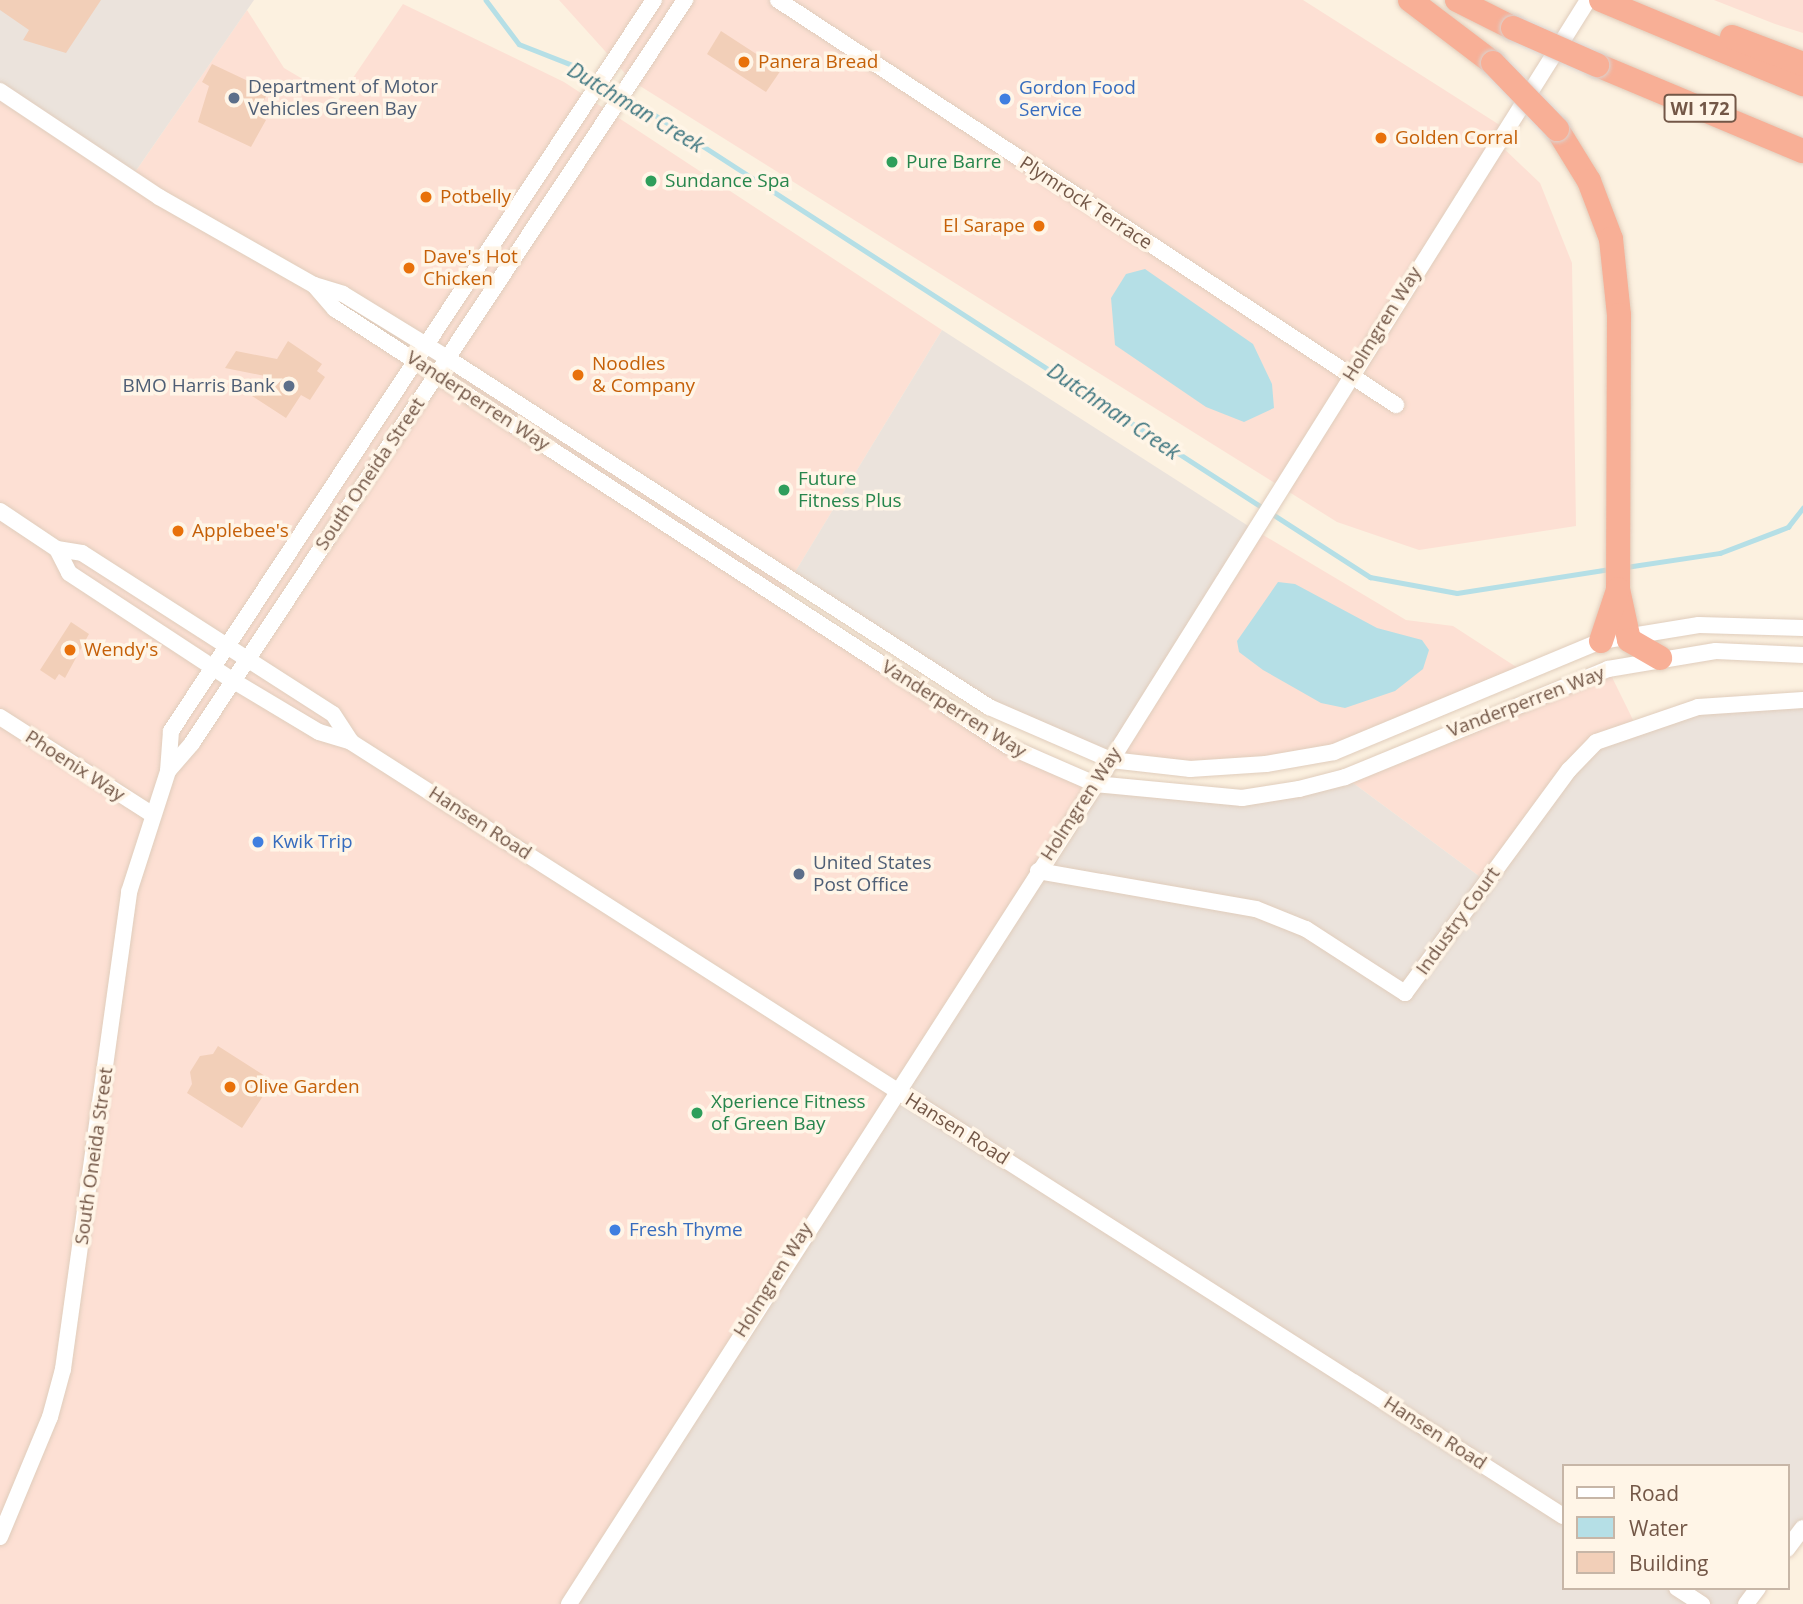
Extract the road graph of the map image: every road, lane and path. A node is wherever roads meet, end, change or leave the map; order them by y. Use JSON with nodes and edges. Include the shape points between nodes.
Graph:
{"nodes":[{"id":1,"x":654,"y":0,"type":"edge"},
{"id":2,"x":685,"y":0,"type":"edge"},
{"id":3,"x":778,"y":0,"type":"edge"},
{"id":4,"x":1410,"y":0,"type":"edge"},
{"id":5,"x":1457,"y":0,"type":"edge"},
{"id":6,"x":1588,"y":0,"type":"edge"},
{"id":7,"x":1601,"y":0,"type":"edge"},
{"id":8,"x":1634,"y":5,"type":"edge"},
{"id":9,"x":1803,"y":64,"type":"edge"},
{"id":10,"x":1803,"y":84,"type":"edge"},
{"id":11,"x":0,"y":91,"type":"edge"},
{"id":12,"x":1803,"y":151,"type":"edge"},
{"id":13,"x":314,"y":285,"type":"junction"},
{"id":14,"x":426,"y":345,"type":"junction"},
{"id":15,"x":447,"y":358,"type":"junction"},
{"id":16,"x":415,"y":361,"type":"junction"},
{"id":17,"x":436,"y":374,"type":"junction"},
{"id":18,"x":1349,"y":376,"type":"junction"},
{"id":19,"x":1396,"y":405,"type":"dead end"},
{"id":20,"x":0,"y":511,"type":"edge"},
{"id":21,"x":57,"y":549,"type":"junction"},
{"id":22,"x":1618,"y":589,"type":"junction"},
{"id":23,"x":1803,"y":628,"type":"edge"},
{"id":24,"x":1628,"y":636,"type":"junction"},
{"id":25,"x":1601,"y":641,"type":"junction"},
{"id":26,"x":225,"y":645,"type":"junction"},
{"id":27,"x":1803,"y":655,"type":"edge"},
{"id":28,"x":246,"y":658,"type":"junction"},
{"id":29,"x":1660,"y":658,"type":"junction"},
{"id":30,"x":210,"y":666,"type":"junction"},
{"id":31,"x":232,"y":680,"type":"junction"},
{"id":32,"x":1803,"y":700,"type":"edge"},
{"id":33,"x":0,"y":717,"type":"edge"},
{"id":34,"x":351,"y":742,"type":"junction"},
{"id":35,"x":1111,"y":760,"type":"junction"},
{"id":36,"x":168,"y":771,"type":"junction"},
{"id":37,"x":1095,"y":784,"type":"junction"},
{"id":38,"x":150,"y":813,"type":"junction"},
{"id":39,"x":1038,"y":871,"type":"junction"},
{"id":40,"x":898,"y":1092,"type":"junction"},
{"id":41,"x":1562,"y":1515,"type":"edge"},
{"id":42,"x":1803,"y":1528,"type":"edge"},
{"id":43,"x":0,"y":1537,"type":"edge"},
{"id":44,"x":1789,"y":1546,"type":"edge"},
{"id":45,"x":1680,"y":1590,"type":"edge"},
{"id":46,"x":569,"y":1604,"type":"edge"},
{"id":47,"x":1702,"y":1604,"type":"edge"}],
"edges":[{"from":1,"to":14,"type":"street","name":"South Oneida Street"},
{"from":2,"to":15,"type":"street","name":"South Oneida Street"},
{"from":3,"to":18,"type":"street","name":"Plymrock Terrace"},
{"from":4,"to":22,"type":"highway","bridge":true,"via":[[1493,63],[1557,129],[1589,181],[1611,239],[1619,315],[1622,531]]},
{"from":5,"to":12,"type":"highway","number":"WI 172","bridge":true,"via":[[1597,65]]},
{"from":6,"to":18,"type":"street","name":"Holmgren Way"},
{"from":7,"to":8,"type":"highway"},
{"from":8,"to":9,"type":"highway"},
{"from":8,"to":10,"type":"highway"},
{"from":11,"to":13,"type":"street","name":"Vanderperren Way","via":[[159,197]]},
{"from":13,"to":14,"type":"street","name":"Vanderperren Way","via":[[343,294]]},
{"from":13,"to":16,"type":"street","name":"Vanderperren Way","via":[[335,309]]},
{"from":14,"to":15,"type":"street","name":"Vanderperren Way"},
{"from":14,"to":16,"type":"street","name":"South Oneida Street"},
{"from":15,"to":17,"type":"street","name":"South Oneida Street"},
{"from":15,"to":35,"type":"street","name":"Vanderperren Way","via":[[978,700],[1044,735]]},
{"from":16,"to":17,"type":"street","name":"Vanderperren Way"},
{"from":16,"to":26,"type":"street","name":"South Oneida Street"},
{"from":17,"to":28,"type":"street","name":"South Oneida Street"},
{"from":17,"to":37,"type":"street","name":"Vanderperren Way","via":[[1008,747]]},
{"from":18,"to":19,"type":"street","name":"Plymrock Terrace"},
{"from":18,"to":35,"type":"street","name":"Holmgren Way"},
{"from":20,"to":21,"type":"street","name":"Hansen Road"},
{"from":21,"to":26,"type":"street","name":"Hansen Road","via":[[82,553]]},
{"from":21,"to":30,"type":"street","name":"Hansen Road","via":[[69,573]]},
{"from":22,"to":24,"type":"highway"},
{"from":22,"to":25,"type":"highway"},
{"from":23,"to":24,"type":"street","name":"Vanderperren Way","via":[[1699,625]]},
{"from":24,"to":25,"type":"street","name":"Vanderperren Way"},
{"from":24,"to":29,"type":"highway","via":[[1638,649]]},
{"from":25,"to":35,"type":"street","name":"Vanderperren Way","via":[[1334,752],[1266,764],[1190,769]]},
{"from":26,"to":28,"type":"street","name":"Hansen Road"},
{"from":26,"to":30,"type":"street","name":"South Oneida Street"},
{"from":27,"to":29,"type":"street","name":"Vanderperren Way","via":[[1731,651]]},
{"from":28,"to":31,"type":"street","name":"South Oneida Street"},
{"from":28,"to":34,"type":"street","name":"Hansen Road","via":[[333,714]]},
{"from":29,"to":37,"type":"street","name":"Vanderperren Way","via":[[1608,669],[1345,777],[1299,789],[1242,798]]},
{"from":30,"to":31,"type":"street","name":"Hansen Road"},
{"from":30,"to":36,"type":"street","name":"South Oneida Street","via":[[171,731]]},
{"from":31,"to":34,"type":"street","name":"Hansen Road","via":[[319,732]]},
{"from":31,"to":36,"type":"street","name":"South Oneida Street","via":[[192,743]]},
{"from":32,"to":39,"type":"street","name":"Industry Court","via":[[1698,707],[1596,742],[1569,770],[1405,993],[1306,929],[1256,909]]},
{"from":33,"to":38,"type":"street","name":"Phoenix Way"},
{"from":34,"to":40,"type":"street","name":"Hansen Road"},
{"from":35,"to":37,"type":"street","name":"Holmgren Way"},
{"from":36,"to":38,"type":"street","name":"South Oneida Street"},
{"from":37,"to":39,"type":"street","name":"Holmgren Way"},
{"from":38,"to":43,"type":"street","name":"South Oneida Street","via":[[129,892],[63,1369],[50,1417]]},
{"from":39,"to":40,"type":"street","name":"Holmgren Way"},
{"from":40,"to":41,"type":"street","name":"Hansen Road"},
{"from":40,"to":46,"type":"street","name":"Holmgren Way"},
{"from":42,"to":44,"type":"street"},
{"from":45,"to":47,"type":"street"}]}
